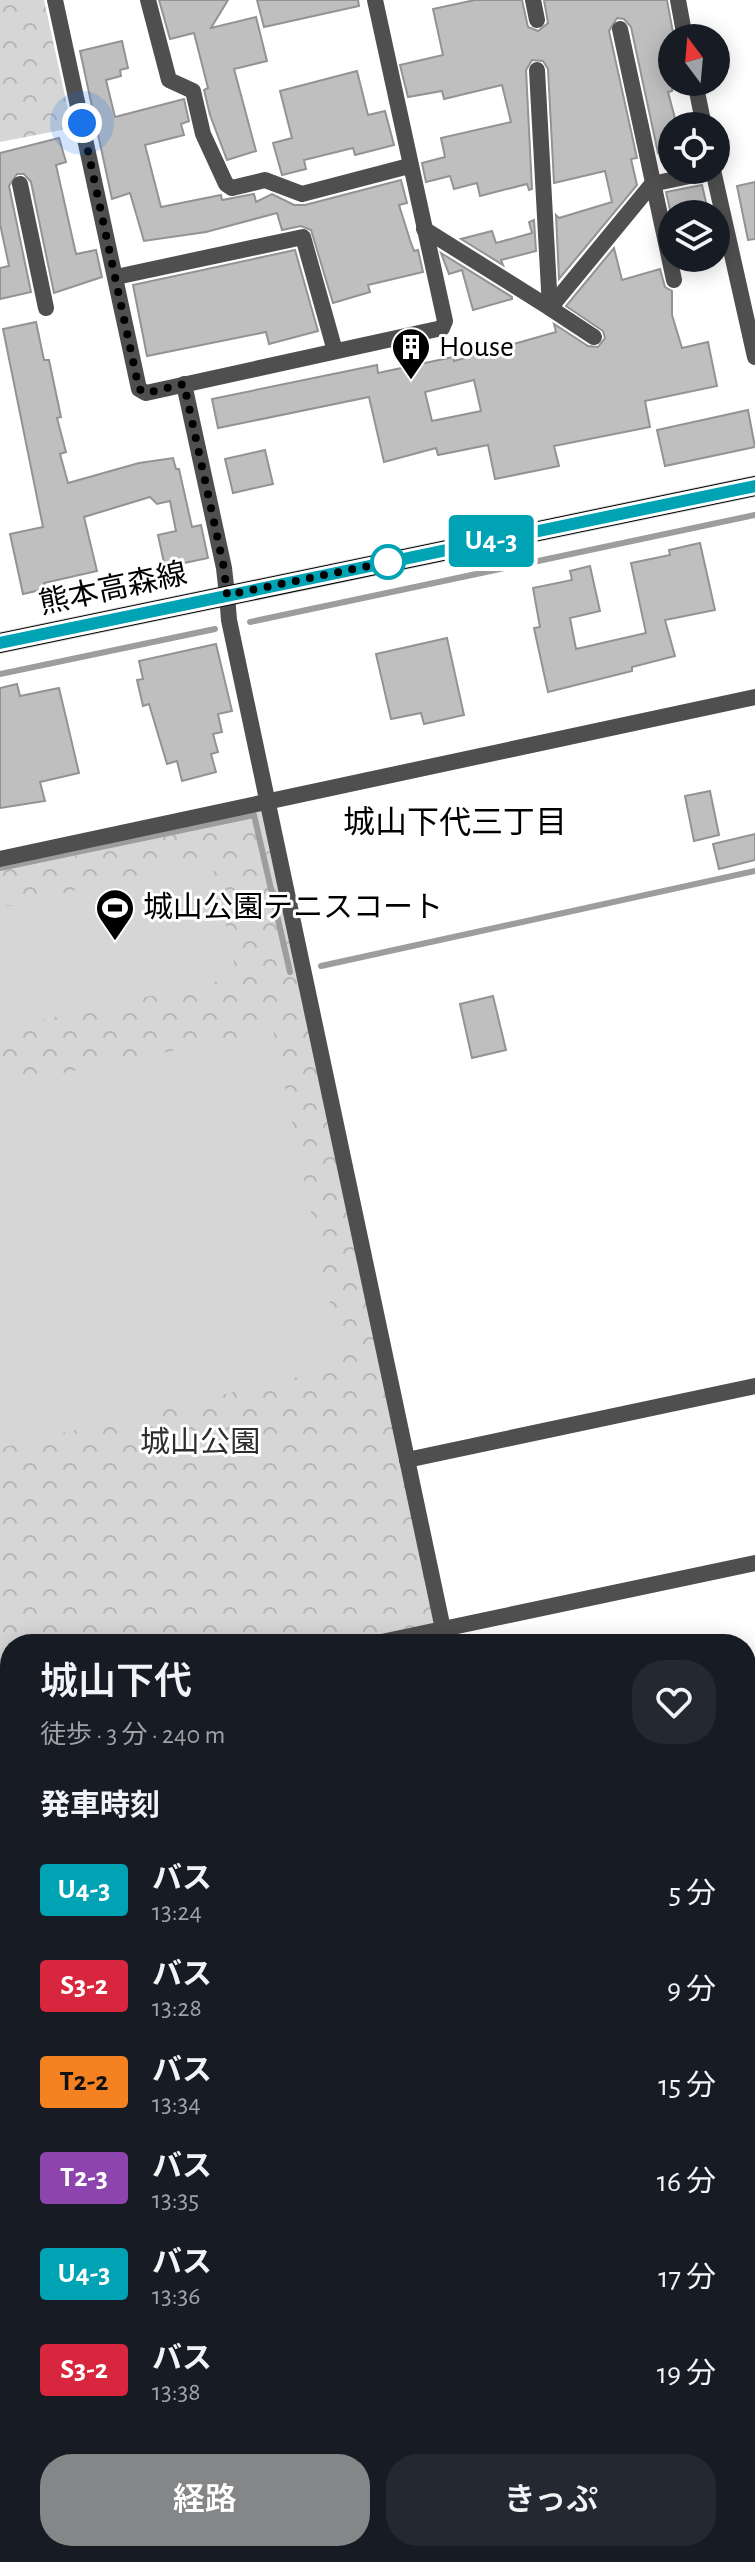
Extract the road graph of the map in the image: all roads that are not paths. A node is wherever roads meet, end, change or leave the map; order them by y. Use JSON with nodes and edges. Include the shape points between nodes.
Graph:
{"nodes":[{"id":1,"x":55,"y":0,"type":"edge"},
{"id":2,"x":148,"y":0,"type":"edge"},
{"id":3,"x":375,"y":0,"type":"edge"},
{"id":4,"x":533,"y":0,"type":"edge"},
{"id":5,"x":678,"y":0,"type":"edge"},
{"id":6,"x":537,"y":20,"type":"dead end"},
{"id":7,"x":682,"y":24,"type":"edge"},
{"id":8,"x":620,"y":29,"type":"dead end"},
{"id":9,"x":537,"y":70,"type":"dead end"},
{"id":10,"x":409,"y":166,"type":"junction"},
{"id":11,"x":658,"y":183,"type":"edge"},
{"id":12,"x":20,"y":184,"type":"dead end"},
{"id":13,"x":652,"y":184,"type":"junction"},
{"id":14,"x":716,"y":184,"type":"edge"},
{"id":15,"x":424,"y":229,"type":"junction"},
{"id":16,"x":116,"y":277,"type":"junction"},
{"id":17,"x":674,"y":280,"type":"dead end"},
{"id":18,"x":46,"y":308,"type":"dead end"},
{"id":19,"x":550,"y":308,"type":"junction"},
{"id":20,"x":594,"y":337,"type":"dead end"},
{"id":21,"x":335,"y":351,"type":"junction"},
{"id":22,"x":755,"y":357,"type":"edge"},
{"id":23,"x":184,"y":384,"type":"junction"},
{"id":24,"x":755,"y":486,"type":"edge"},
{"id":25,"x":227,"y":595,"type":"junction"},
{"id":26,"x":0,"y":643,"type":"edge"},
{"id":27,"x":755,"y":697,"type":"edge"},
{"id":28,"x":268,"y":803,"type":"junction"},
{"id":29,"x":0,"y":859,"type":"edge"},
{"id":30,"x":755,"y":1386,"type":"edge"},
{"id":31,"x":407,"y":1460,"type":"junction"},
{"id":32,"x":755,"y":1563,"type":"edge"},
{"id":33,"x":449,"y":1628,"type":"junction"},
{"id":34,"x":420,"y":1634,"type":"edge"},
{"id":35,"x":453,"y":1634,"type":"edge"}],
"edges":[{"from":1,"to":16,"type":"street"},
{"from":2,"to":10,"type":"street","via":[[169,80],[193,91],[203,134],[232,188],[265,180],[302,194]]},
{"from":3,"to":10,"type":"street"},
{"from":4,"to":6,"type":"street"},
{"from":5,"to":7,"type":"street"},
{"from":8,"to":13,"type":"street"},
{"from":9,"to":19,"type":"street"},
{"from":10,"to":15,"type":"street"},
{"from":11,"to":13,"type":"street"},
{"from":12,"to":18,"type":"street"},
{"from":13,"to":17,"type":"street"},
{"from":13,"to":19,"type":"street"},
{"from":14,"to":22,"type":"street"},
{"from":15,"to":19,"type":"street"},
{"from":15,"to":21,"type":"street","via":[[445,321],[442,328]]},
{"from":16,"to":21,"type":"street","via":[[303,237]]},
{"from":16,"to":23,"type":"street","via":[[139,389],[146,393]]},
{"from":19,"to":20,"type":"street"},
{"from":21,"to":23,"type":"street"},
{"from":23,"to":25,"type":"street"},
{"from":24,"to":25,"type":"main road","name":"熊本高森線"},
{"from":25,"to":26,"type":"main road","name":"熊本高森線"},
{"from":25,"to":28,"type":"street"},
{"from":27,"to":28,"type":"street"},
{"from":28,"to":29,"type":"street"},
{"from":28,"to":31,"type":"street"},
{"from":30,"to":31,"type":"street"},
{"from":31,"to":33,"type":"street"},
{"from":32,"to":33,"type":"street"},
{"from":33,"to":34,"type":"street"},
{"from":33,"to":35,"type":"street"}]}
